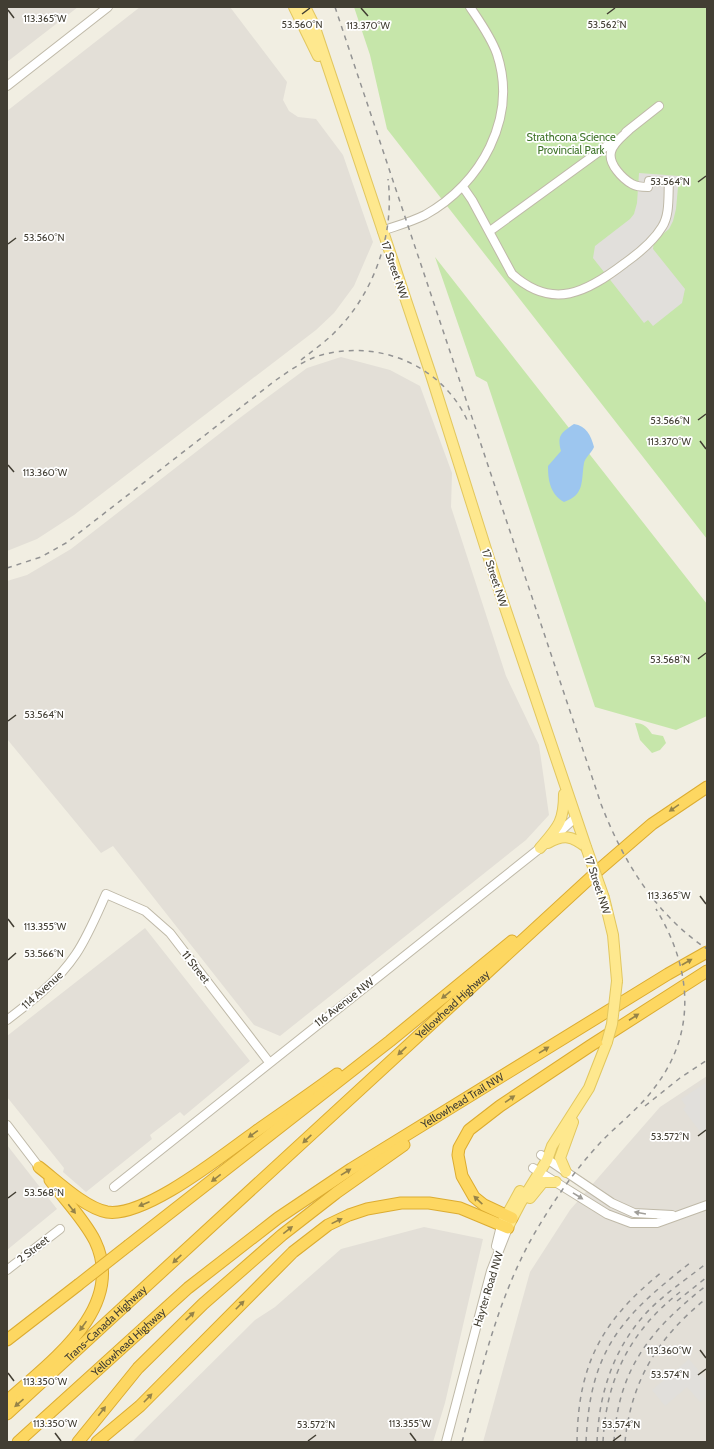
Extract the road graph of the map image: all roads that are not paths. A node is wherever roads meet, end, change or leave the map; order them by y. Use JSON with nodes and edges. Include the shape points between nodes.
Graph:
{"nodes":[{"id":1,"x":108,"y":7,"type":"edge"},
{"id":2,"x":294,"y":7,"type":"edge"},
{"id":3,"x":305,"y":7,"type":"edge"},
{"id":4,"x":470,"y":7,"type":"edge"},
{"id":5,"x":7,"y":86,"type":"edge"},
{"id":6,"x":338,"y":98,"type":"junction"},
{"id":7,"x":659,"y":106,"type":"dead end"},
{"id":8,"x":629,"y":130,"type":"junction"},
{"id":9,"x":463,"y":187,"type":"junction"},
{"id":10,"x":382,"y":231,"type":"junction"},
{"id":11,"x":490,"y":231,"type":"junction"},
{"id":12,"x":564,"y":785,"type":"junction"},
{"id":13,"x":707,"y":787,"type":"edge"},
{"id":14,"x":575,"y":818,"type":"junction"},
{"id":15,"x":586,"y":847,"type":"junction"},
{"id":16,"x":540,"y":848,"type":"junction"},
{"id":17,"x":585,"y":883,"type":"junction"},
{"id":18,"x":106,"y":894,"type":"joint"},
{"id":19,"x":707,"y":952,"type":"edge"},
{"id":20,"x":707,"y":971,"type":"edge"},
{"id":21,"x":7,"y":1020,"type":"edge"},
{"id":22,"x":390,"y":1041,"type":"junction"},
{"id":23,"x":269,"y":1062,"type":"junction"},
{"id":24,"x":511,"y":1070,"type":"junction"},
{"id":25,"x":578,"y":1106,"type":"junction"},
{"id":26,"x":7,"y":1125,"type":"edge"},
{"id":27,"x":544,"y":1158,"type":"junction"},
{"id":28,"x":39,"y":1167,"type":"junction"},
{"id":29,"x":536,"y":1170,"type":"junction"},
{"id":30,"x":566,"y":1172,"type":"junction"},
{"id":31,"x":556,"y":1182,"type":"junction"},
{"id":32,"x":114,"y":1187,"type":"dead end"},
{"id":33,"x":707,"y":1206,"type":"edge"},
{"id":34,"x":679,"y":1216,"type":"junction"},
{"id":35,"x":508,"y":1220,"type":"junction"},
{"id":36,"x":60,"y":1229,"type":"dead end"},
{"id":37,"x":206,"y":1232,"type":"joint"},
{"id":38,"x":224,"y":1261,"type":"joint"},
{"id":39,"x":7,"y":1270,"type":"edge"},
{"id":40,"x":48,"y":1309,"type":"junction"},
{"id":41,"x":7,"y":1340,"type":"edge"},
{"id":42,"x":7,"y":1350,"type":"edge"},
{"id":43,"x":7,"y":1401,"type":"edge"},
{"id":44,"x":7,"y":1414,"type":"edge"},
{"id":45,"x":18,"y":1442,"type":"edge"},
{"id":46,"x":78,"y":1442,"type":"edge"},
{"id":47,"x":97,"y":1442,"type":"edge"},
{"id":48,"x":446,"y":1442,"type":"edge"}],
"edges":[{"from":1,"to":5,"type":"street"},
{"from":2,"to":6,"type":"main road"},
{"from":3,"to":6,"type":"main road","name":"17 Street NW","via":[[314,24]]},
{"from":4,"to":9,"type":"street","via":[[497,54],[501,68],[503,98],[490,147],[480,167]]},
{"from":6,"to":10,"type":"main road","name":"17 Street NW"},
{"from":7,"to":8,"type":"street"},
{"from":8,"to":11,"type":"street"},
{"from":8,"to":11,"type":"street","via":[[611,150],[613,164],[633,185],[648,187],[649,180],[669,182],[667,212],[662,228],[648,244],[613,272],[583,290],[567,295],[531,289],[512,274]]},
{"from":9,"to":10,"type":"street","via":[[426,215]]},
{"from":9,"to":11,"type":"street"},
{"from":10,"to":12,"type":"main road","name":"17 Street NW"},
{"from":12,"to":14,"type":"main road","name":"17 Street NW"},
{"from":12,"to":16,"type":"main road","via":[[562,818]]},
{"from":13,"to":17,"type":"highway","name":"Yellowhead Highway","one_way":true,"via":[[652,824]]},
{"from":14,"to":15,"type":"main road","name":"17 Street NW"},
{"from":14,"to":16,"type":"street","name":"116 Avenue NW"},
{"from":15,"to":16,"type":"main road","via":[[578,841],[558,837]]},
{"from":15,"to":25,"type":"main road","name":"17 Street NW","bridge":true,"via":[[604,898],[613,935],[617,981],[612,1024],[607,1042],[589,1088]]},
{"from":16,"to":23,"type":"street","name":"116 Avenue NW"},
{"from":17,"to":22,"type":"highway","one_way":true},
{"from":17,"to":37,"type":"highway","name":"Yellowhead Highway","one_way":true},
{"from":18,"to":21,"type":"street","name":"114 Avenue","via":[[88,933],[63,971],[47,988]]},
{"from":18,"to":23,"type":"street","name":"11 Street","via":[[145,911],[165,928]]},
{"from":24,"to":19,"type":"highway","name":"Yellowhead Trail NW","one_way":true},
{"from":35,"to":20,"type":"highway","one_way":true,"via":[[474,1197],[462,1176],[459,1148],[469,1130],[577,1054]]},
{"from":22,"to":28,"type":"highway","one_way":true,"via":[[357,1060],[183,1182],[157,1198],[132,1208],[115,1213],[97,1209]]},
{"from":22,"to":40,"type":"highway","one_way":true,"bridge":true},
{"from":23,"to":32,"type":"street","name":"116 Avenue NW"},
{"from":38,"to":24,"type":"highway","name":"Yellowhead Trail NW","one_way":true,"via":[[278,1218],[333,1180]]},
{"from":46,"to":24,"type":"highway","one_way":true,"via":[[155,1350],[248,1264],[336,1193]]},
{"from":25,"to":27,"type":"main road","name":"17 Street NW"},
{"from":25,"to":30,"type":"main road","via":[[560,1158]]},
{"from":26,"to":28,"type":"street"},
{"from":27,"to":29,"type":"main road","name":"17 Street NW"},
{"from":27,"to":30,"type":"street"},
{"from":28,"to":43,"type":"highway","one_way":true,"via":[[94,1240],[100,1261],[100,1287],[93,1310],[79,1333]]},
{"from":29,"to":31,"type":"street"},
{"from":29,"to":35,"type":"main road","name":"17 Street NW"},
{"from":34,"to":30,"type":"street","one_way":true,"via":[[634,1213]]},
{"from":31,"to":34,"type":"street","one_way":true,"via":[[607,1214],[631,1223],[657,1223]]},
{"from":31,"to":35,"type":"main road","via":[[543,1182],[526,1205]]},
{"from":33,"to":34,"type":"street"},
{"from":47,"to":35,"type":"highway","one_way":true,"via":[[140,1406],[293,1252],[328,1225],[367,1209],[401,1203],[429,1203]]},
{"from":35,"to":48,"type":"street","name":"Hayter Road NW","via":[[493,1265]]},
{"from":36,"to":39,"type":"street","name":"2 Street"},
{"from":37,"to":44,"type":"highway","name":"Trans-Canada Highway","one_way":true},
{"from":38,"to":45,"type":"highway","name":"Yellowhead Highway","via":[[188,1288]]},
{"from":40,"to":41,"type":"highway"},
{"from":40,"to":42,"type":"highway"}]}
